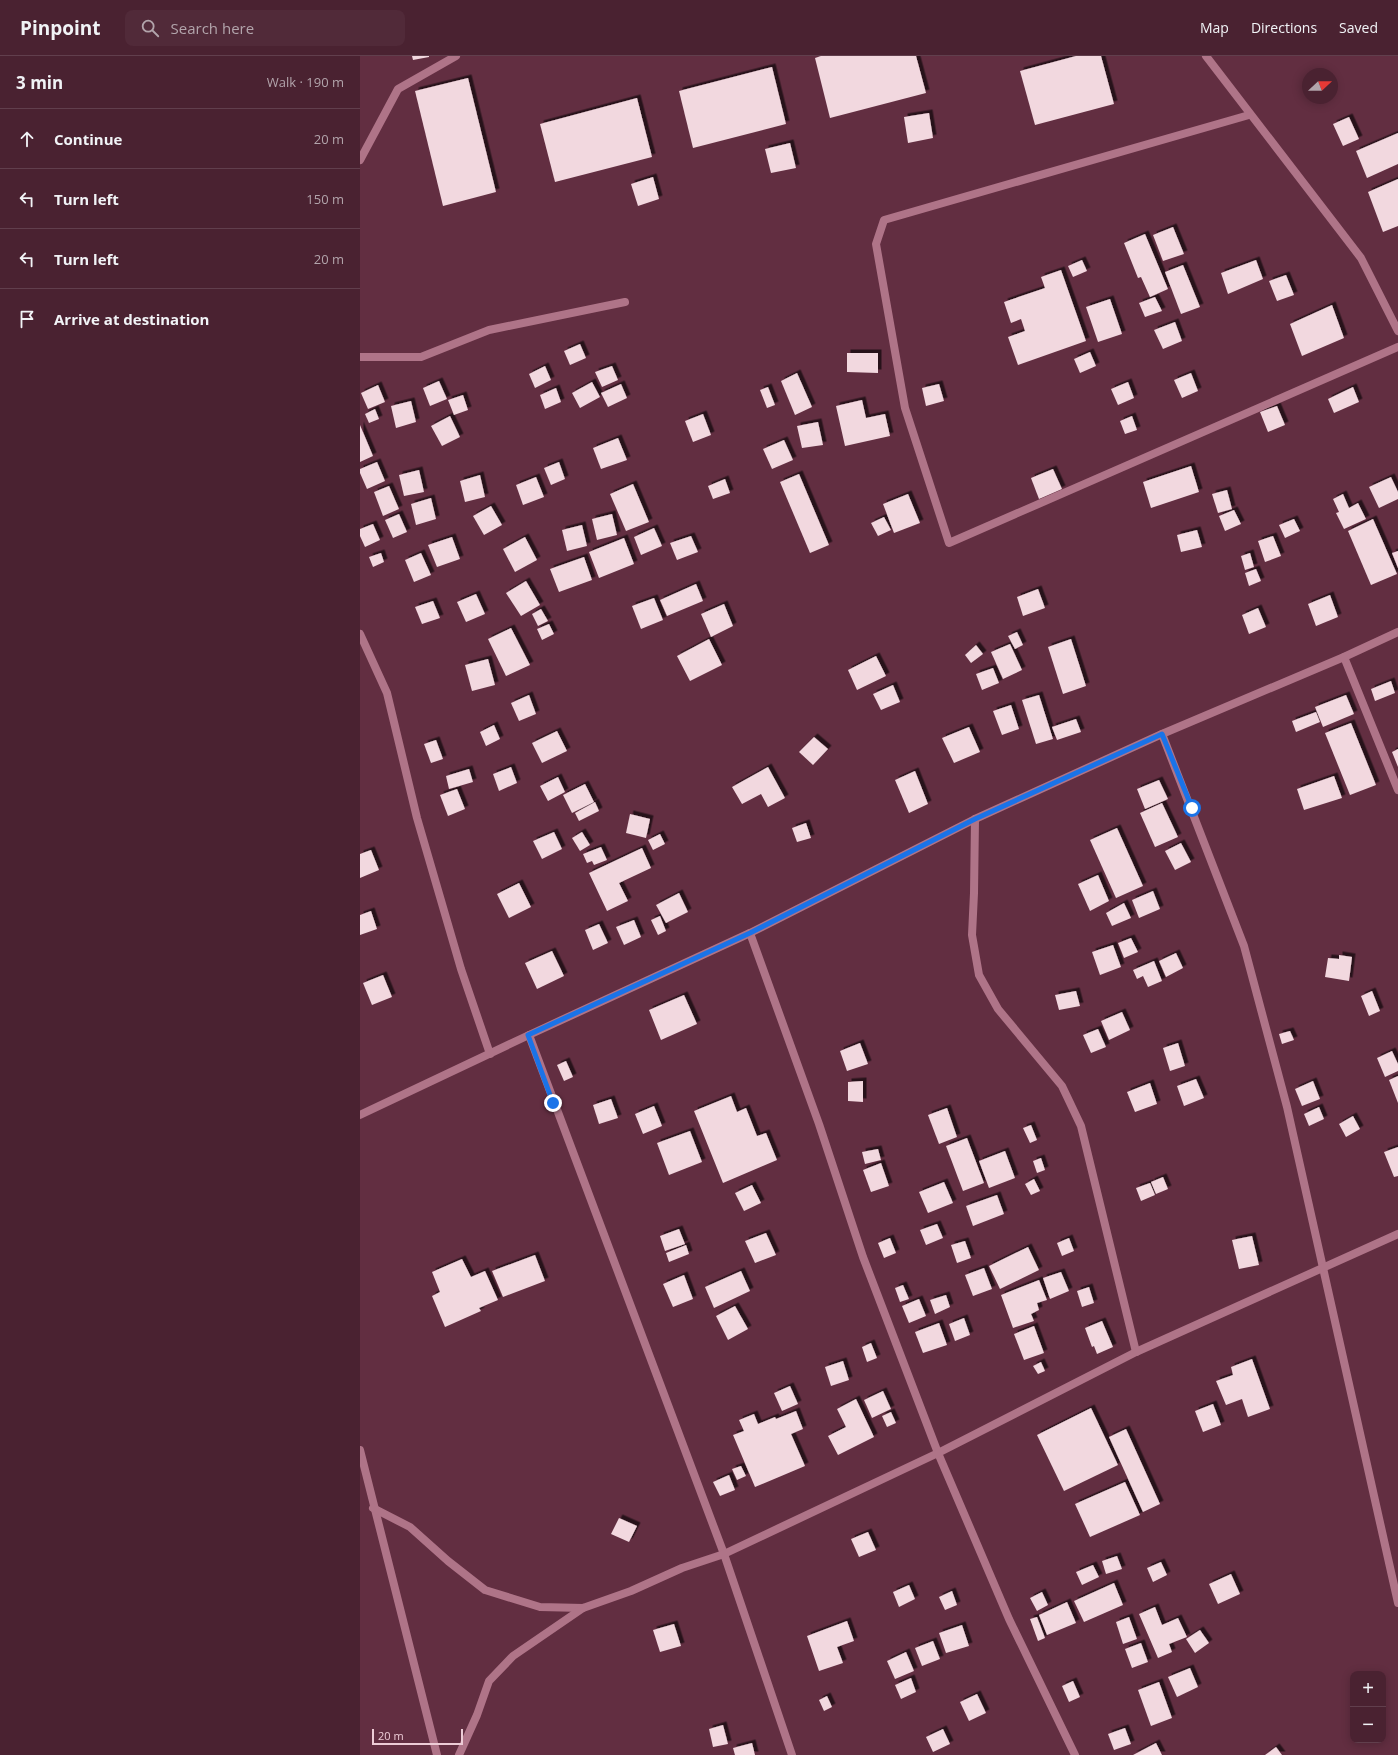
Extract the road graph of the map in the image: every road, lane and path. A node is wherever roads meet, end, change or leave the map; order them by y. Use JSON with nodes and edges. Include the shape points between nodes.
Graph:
{"nodes":[{"id":1,"x":456,"y":56,"type":"edge"},
{"id":2,"x":1206,"y":56,"type":"edge"},
{"id":3,"x":1249,"y":115,"type":"junction"},
{"id":4,"x":360,"y":160,"type":"edge"},
{"id":5,"x":626,"y":302,"type":"dead end"},
{"id":6,"x":1398,"y":331,"type":"edge"},
{"id":7,"x":1398,"y":347,"type":"edge"},
{"id":8,"x":360,"y":355,"type":"edge"},
{"id":9,"x":1398,"y":632,"type":"edge"},
{"id":10,"x":360,"y":634,"type":"edge"},
{"id":11,"x":1344,"y":658,"type":"junction"},
{"id":12,"x":1162,"y":734,"type":"junction"},
{"id":13,"x":1398,"y":790,"type":"edge"},
{"id":14,"x":975,"y":819,"type":"junction"},
{"id":15,"x":750,"y":933,"type":"junction"},
{"id":16,"x":528,"y":1035,"type":"junction"},
{"id":17,"x":490,"y":1054,"type":"junction"},
{"id":18,"x":360,"y":1115,"type":"edge"},
{"id":19,"x":1398,"y":1234,"type":"edge"},
{"id":20,"x":1323,"y":1268,"type":"junction"},
{"id":21,"x":1136,"y":1352,"type":"junction"},
{"id":22,"x":360,"y":1450,"type":"edge"},
{"id":23,"x":938,"y":1453,"type":"junction"},
{"id":24,"x":373,"y":1508,"type":"junction"},
{"id":25,"x":724,"y":1554,"type":"junction"},
{"id":26,"x":1398,"y":1603,"type":"edge"},
{"id":27,"x":583,"y":1608,"type":"junction"},
{"id":28,"x":437,"y":1755,"type":"edge"},
{"id":29,"x":459,"y":1755,"type":"edge"},
{"id":30,"x":792,"y":1755,"type":"edge"},
{"id":31,"x":1075,"y":1755,"type":"edge"}],
"edges":[{"from":1,"to":4,"type":"street","via":[[398,89]]},
{"from":2,"to":3,"type":"street"},
{"from":3,"to":6,"type":"street","via":[[1361,258]]},
{"from":3,"to":7,"type":"street","via":[[884,220],[876,244],[904,408],[949,543]]},
{"from":5,"to":8,"type":"street","via":[[489,330],[421,357]]},
{"from":9,"to":11,"type":"street"},
{"from":10,"to":17,"type":"street","via":[[387,693],[417,818],[461,969]]},
{"from":11,"to":12,"type":"street"},
{"from":11,"to":13,"type":"street"},
{"from":12,"to":14,"type":"street"},
{"from":12,"to":20,"type":"street","via":[[1244,946],[1287,1107]]},
{"from":14,"to":15,"type":"street"},
{"from":14,"to":21,"type":"street","via":[[972,935],[979,975],[998,1009],[1062,1086],[1081,1126]]},
{"from":15,"to":16,"type":"street"},
{"from":15,"to":23,"type":"street","via":[[863,1257]]},
{"from":16,"to":17,"type":"street"},
{"from":16,"to":25,"type":"street"},
{"from":17,"to":18,"type":"street"},
{"from":19,"to":20,"type":"street"},
{"from":20,"to":21,"type":"street"},
{"from":20,"to":26,"type":"street"},
{"from":21,"to":23,"type":"street"},
{"from":22,"to":24,"type":"street"},
{"from":23,"to":25,"type":"street"},
{"from":23,"to":31,"type":"street","via":[[1009,1619]]},
{"from":24,"to":27,"type":"street","via":[[410,1527],[485,1590],[540,1607]]},
{"from":24,"to":28,"type":"street"},
{"from":25,"to":27,"type":"street"},
{"from":25,"to":30,"type":"street"},
{"from":27,"to":29,"type":"street","via":[[513,1656],[490,1681]]}]}
